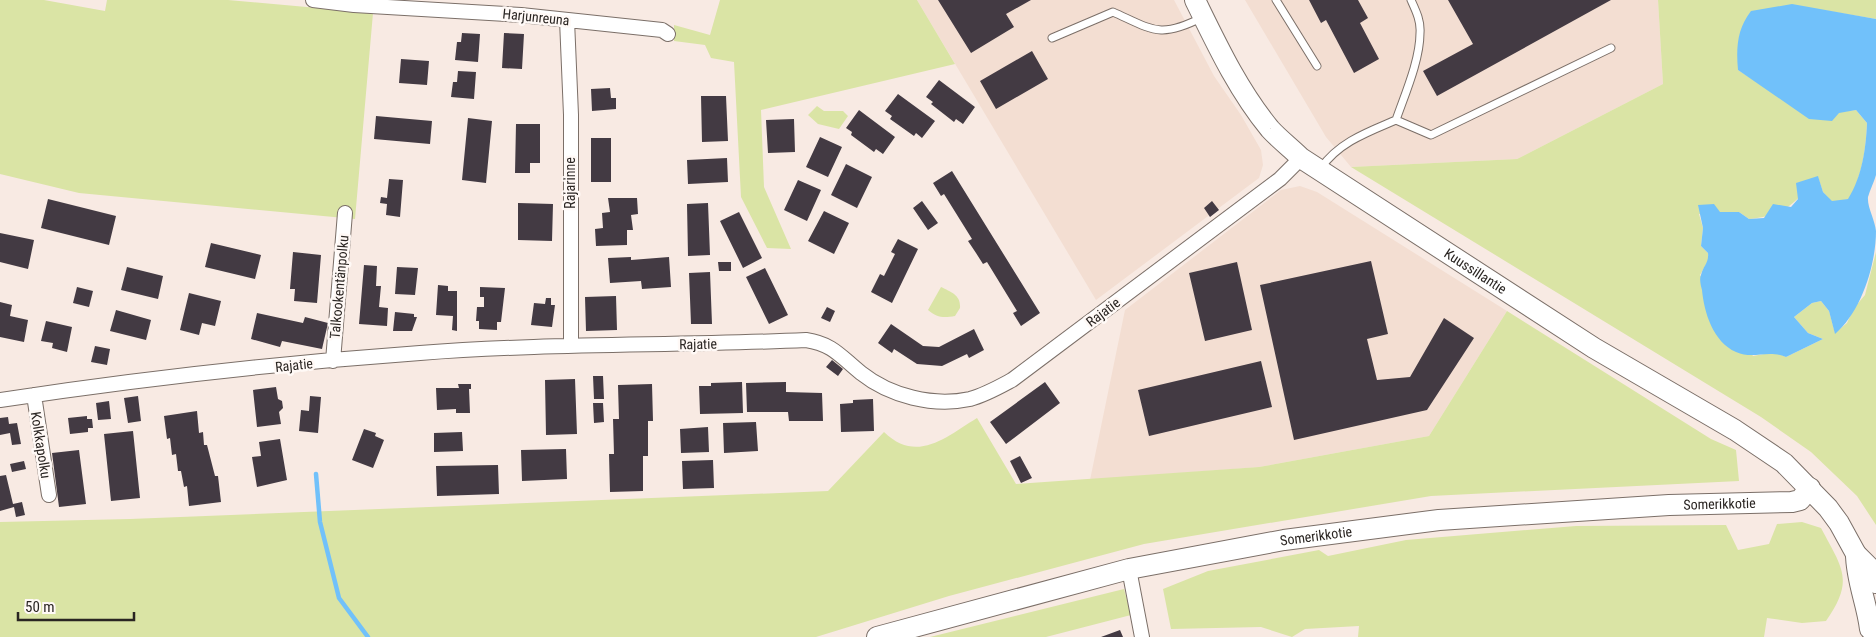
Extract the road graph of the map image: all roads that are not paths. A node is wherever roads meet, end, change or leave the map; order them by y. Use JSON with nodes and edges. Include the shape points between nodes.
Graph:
{"nodes":[{"id":1,"x":313,"y":0,"type":"edge"},
{"id":2,"x":1276,"y":0,"type":"edge"},
{"id":3,"x":1411,"y":0,"type":"edge"},
{"id":4,"x":1199,"y":8,"type":"edge"},
{"id":5,"x":567,"y":20,"type":"junction"},
{"id":6,"x":668,"y":34,"type":"dead end"},
{"id":7,"x":1052,"y":38,"type":"dead end"},
{"id":8,"x":1610,"y":48,"type":"dead end"},
{"id":9,"x":1317,"y":66,"type":"dead end"},
{"id":10,"x":1396,"y":120,"type":"junction"},
{"id":11,"x":1301,"y":158,"type":"junction"},
{"id":12,"x":1319,"y":171,"type":"junction"},
{"id":13,"x":345,"y":213,"type":"dead end"},
{"id":14,"x":571,"y":346,"type":"junction"},
{"id":15,"x":333,"y":361,"type":"junction"},
{"id":16,"x":34,"y":395,"type":"junction"},
{"id":17,"x":0,"y":400,"type":"edge"},
{"id":18,"x":1810,"y":488,"type":"junction"},
{"id":19,"x":49,"y":495,"type":"dead end"},
{"id":20,"x":1856,"y":554,"type":"junction"},
{"id":21,"x":1129,"y":569,"type":"junction"},
{"id":22,"x":1876,"y":583,"type":"edge"},
{"id":23,"x":1870,"y":630,"type":"edge"},
{"id":24,"x":877,"y":637,"type":"edge"},
{"id":25,"x":1142,"y":637,"type":"edge"}],
"edges":[{"from":1,"to":5,"type":"street","name":"Harjunreuna"},
{"from":2,"to":9,"type":"lane"},
{"from":3,"to":10,"type":"lane","via":[[1418,15],[1420,34],[1413,69]]},
{"from":4,"to":7,"type":"lane","via":[[1179,29],[1156,31],[1113,12]]},
{"from":4,"to":11,"type":"main road","name":"Kuussillantie","via":[[1244,93],[1271,130]]},
{"from":5,"to":6,"type":"street","name":"Harjunreuna","via":[[662,30]]},
{"from":5,"to":14,"type":"street","name":"Rajarinne","via":[[571,115]]},
{"from":8,"to":10,"type":"lane","via":[[1431,136]]},
{"from":10,"to":12,"type":"lane","via":[[1350,140],[1326,160]]},
{"from":11,"to":12,"type":"main road","name":"Kuussillantie"},
{"from":11,"to":14,"type":"street","name":"Rajatie","via":[[1274,184],[1012,380],[970,399],[944,402],[894,393],[871,380],[832,348],[806,340]]},
{"from":12,"to":18,"type":"main road","name":"Kuussillantie","via":[[1594,348],[1754,442],[1784,463]]},
{"from":13,"to":15,"type":"street","name":"Talkookentänpolku"},
{"from":14,"to":15,"type":"street","name":"Rajatie"},
{"from":15,"to":16,"type":"street","name":"Rajatie"},
{"from":16,"to":17,"type":"street","name":"Rajatie"},
{"from":16,"to":19,"type":"street","name":"Kolkkapolku"},
{"from":18,"to":20,"type":"main road","via":[[1839,524]]},
{"from":18,"to":21,"type":"main road","name":"Somerikkotie","via":[[1784,488],[1765,502],[1439,520],[1284,540]]},
{"from":20,"to":22,"type":"main road","via":[[1870,568]]},
{"from":20,"to":23,"type":"main road","via":[[1856,573]]},
{"from":21,"to":24,"type":"main road","name":"Somerikkotie"},
{"from":21,"to":25,"type":"street"}]}
